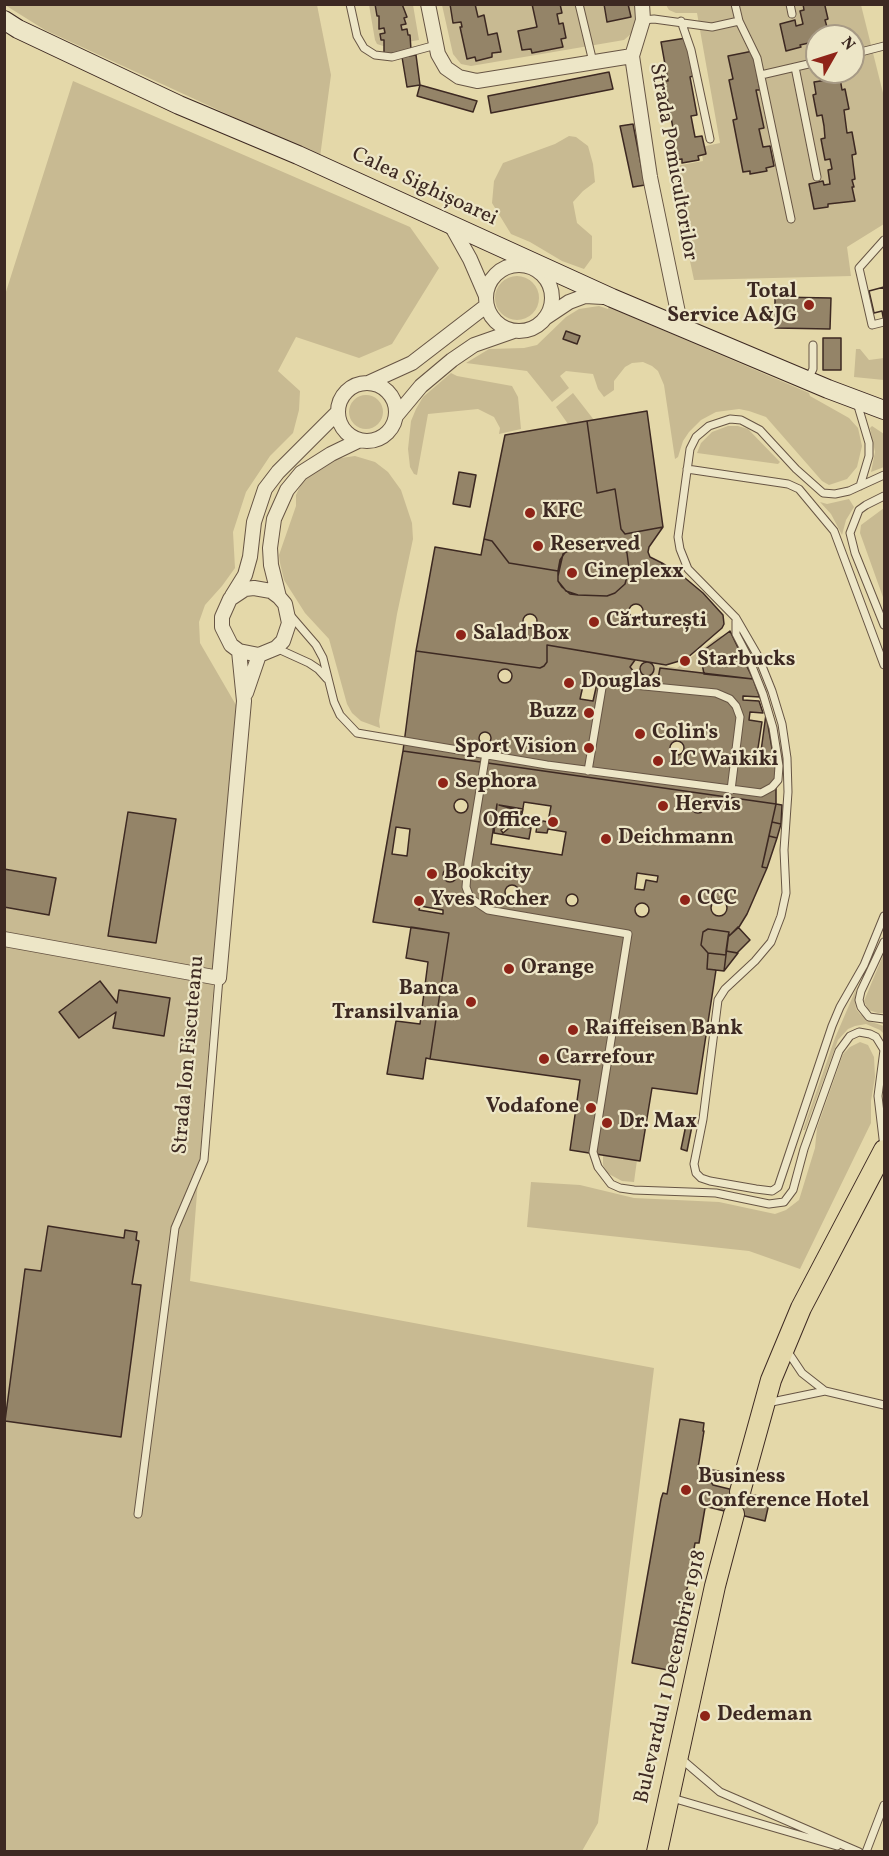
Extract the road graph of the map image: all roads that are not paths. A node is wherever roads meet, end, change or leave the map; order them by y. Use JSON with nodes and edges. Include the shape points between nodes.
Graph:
{"nodes":[{"id":1,"x":350,"y":4,"type":"edge"},
{"id":2,"x":428,"y":4,"type":"edge"},
{"id":3,"x":579,"y":4,"type":"edge"},
{"id":4,"x":642,"y":4,"type":"edge"},
{"id":5,"x":735,"y":4,"type":"edge"},
{"id":6,"x":790,"y":4,"type":"edge"},
{"id":7,"x":792,"y":14,"type":"dead end"},
{"id":8,"x":4,"y":20,"type":"edge"},
{"id":9,"x":643,"y":20,"type":"junction"},
{"id":10,"x":681,"y":21,"type":"junction"},
{"id":11,"x":739,"y":21,"type":"junction"},
{"id":12,"x":436,"y":45,"type":"junction"},
{"id":13,"x":885,"y":46,"type":"edge"},
{"id":14,"x":865,"y":51,"type":"edge"},
{"id":15,"x":632,"y":56,"type":"junction"},
{"id":16,"x":593,"y":62,"type":"junction"},
{"id":17,"x":805,"y":65,"type":"edge"},
{"id":18,"x":795,"y":67,"type":"junction"},
{"id":19,"x":761,"y":75,"type":"junction"},
{"id":20,"x":710,"y":139,"type":"dead end"},
{"id":21,"x":817,"y":177,"type":"dead end"},
{"id":22,"x":791,"y":219,"type":"dead end"},
{"id":23,"x":451,"y":225,"type":"junction"},
{"id":24,"x":885,"y":240,"type":"edge"},
{"id":25,"x":535,"y":266,"type":"junction"},
{"id":26,"x":612,"y":298,"type":"junction"},
{"id":27,"x":486,"y":301,"type":"junction"},
{"id":28,"x":545,"y":318,"type":"junction"},
{"id":29,"x":885,"y":322,"type":"edge"},
{"id":30,"x":681,"y":327,"type":"junction"},
{"id":31,"x":514,"y":331,"type":"junction"},
{"id":32,"x":813,"y":345,"type":"dead end"},
{"id":33,"x":807,"y":379,"type":"junction"},
{"id":34,"x":368,"y":383,"type":"junction"},
{"id":35,"x":828,"y":389,"type":"junction"},
{"id":36,"x":885,"y":403,"type":"edge"},
{"id":37,"x":858,"y":406,"type":"junction"},
{"id":38,"x":885,"y":410,"type":"edge"},
{"id":39,"x":338,"y":412,"type":"junction"},
{"id":40,"x":396,"y":416,"type":"junction"},
{"id":41,"x":885,"y":422,"type":"edge"},
{"id":42,"x":360,"y":440,"type":"junction"},
{"id":43,"x":687,"y":469,"type":"junction"},
{"id":44,"x":885,"y":475,"type":"edge"},
{"id":45,"x":860,"y":486,"type":"junction"},
{"id":46,"x":885,"y":496,"type":"edge"},
{"id":47,"x":279,"y":597,"type":"junction"},
{"id":48,"x":230,"y":599,"type":"junction"},
{"id":49,"x":288,"y":613,"type":"junction"},
{"id":50,"x":736,"y":618,"type":"junction"},
{"id":51,"x":885,"y":625,"type":"edge"},
{"id":52,"x":276,"y":648,"type":"junction"},
{"id":53,"x":239,"y":651,"type":"junction"},
{"id":54,"x":258,"y":655,"type":"junction"},
{"id":55,"x":885,"y":665,"type":"edge"},
{"id":56,"x":327,"y":678,"type":"junction"},
{"id":57,"x":244,"y":701,"type":"junction"},
{"id":58,"x":486,"y":753,"type":"junction"},
{"id":59,"x":588,"y":771,"type":"junction"},
{"id":60,"x":731,"y":790,"type":"junction"},
{"id":61,"x":885,"y":916,"type":"edge"},
{"id":62,"x":4,"y":939,"type":"edge"},
{"id":63,"x":885,"y":942,"type":"edge"},
{"id":64,"x":219,"y":978,"type":"junction"},
{"id":65,"x":885,"y":1019,"type":"edge"},
{"id":66,"x":885,"y":1149,"type":"edge"},
{"id":67,"x":785,"y":1347,"type":"junction"},
{"id":68,"x":825,"y":1390,"type":"junction"},
{"id":69,"x":765,"y":1403,"type":"junction"},
{"id":70,"x":885,"y":1405,"type":"edge"},
{"id":71,"x":740,"y":1492,"type":"dead end"},
{"id":72,"x":138,"y":1514,"type":"dead end"},
{"id":73,"x":734,"y":1514,"type":"dead end"},
{"id":74,"x":677,"y":1756,"type":"junction"},
{"id":75,"x":669,"y":1797,"type":"junction"},
{"id":76,"x":884,"y":1806,"type":"edge"},
{"id":77,"x":657,"y":1851,"type":"edge"},
{"id":78,"x":857,"y":1851,"type":"edge"},
{"id":79,"x":866,"y":1851,"type":"edge"}],
"edges":[{"from":1,"to":12,"type":"lane","via":[[357,36],[364,48],[375,55],[392,57]]},
{"from":2,"to":12,"type":"street"},
{"from":3,"to":16,"type":"lane"},
{"from":4,"to":9,"type":"street","name":"Strada Pomicultorilor"},
{"from":5,"to":11,"type":"lane"},
{"from":6,"to":7,"type":"lane"},
{"from":8,"to":23,"type":"main road","name":"Calea Sighișoarei","via":[[179,105]]},
{"from":9,"to":10,"type":"lane"},
{"from":9,"to":15,"type":"street","name":"Strada Pomicultorilor"},
{"from":10,"to":11,"type":"lane","via":[[712,27]]},
{"from":10,"to":20,"type":"lane","via":[[692,50]]},
{"from":11,"to":19,"type":"lane","via":[[758,58]]},
{"from":12,"to":16,"type":"street","via":[[446,68],[459,77],[477,81]]},
{"from":13,"to":14,"type":"lane"},
{"from":15,"to":16,"type":"street"},
{"from":15,"to":30,"type":"street","name":"Strada Pomicultorilor","via":[[650,177]]},
{"from":17,"to":18,"type":"lane"},
{"from":18,"to":19,"type":"lane"},
{"from":18,"to":21,"type":"lane"},
{"from":19,"to":22,"type":"lane"},
{"from":23,"to":25,"type":"main road","name":"Calea Sighișoarei"},
{"from":23,"to":27,"type":"street","via":[[470,259]]},
{"from":24,"to":29,"type":"lane","via":[[859,268],[872,325]]},
{"from":25,"to":26,"type":"main road","name":"Calea Sighișoarei"},
{"from":25,"to":27,"type":"street","via":[[507,268],[492,279]]},
{"from":25,"to":28,"type":"street","via":[[551,291],[550,310]]},
{"from":26,"to":28,"type":"street","via":[[585,296]]},
{"from":26,"to":30,"type":"main road","name":"Calea Sighișoarei"},
{"from":27,"to":31,"type":"street","via":[[496,323]]},
{"from":27,"to":34,"type":"street","via":[[412,363]]},
{"from":28,"to":31,"type":"street","via":[[531,329]]},
{"from":30,"to":33,"type":"main road","name":"Calea Sighișoarei"},
{"from":31,"to":40,"type":"street","via":[[474,345],[452,360],[421,386]]},
{"from":32,"to":33,"type":"lane","via":[[813,369]]},
{"from":33,"to":35,"type":"main road","name":"Calea Sighișoarei"},
{"from":34,"to":39,"type":"street","via":[[344,394]]},
{"from":34,"to":40,"type":"street","via":[[386,390],[392,397]]},
{"from":35,"to":36,"type":"main road"},
{"from":35,"to":37,"type":"main road","name":"Calea Sighișoarei"},
{"from":35,"to":38,"type":"main road","name":"Calea Sighișoarei"},
{"from":37,"to":41,"type":"main road","name":"Calea Sighișoarei"},
{"from":37,"to":45,"type":"lane","via":[[869,443]]},
{"from":39,"to":42,"type":"street","via":[[345,430]]},
{"from":39,"to":48,"type":"street","via":[[265,489],[254,522],[245,575]]},
{"from":40,"to":42,"type":"street","via":[[387,433],[370,441]]},
{"from":42,"to":47,"type":"street","via":[[314,463],[287,490],[274,519],[270,548]]},
{"from":43,"to":45,"type":"lane","via":[[690,449],[702,430],[719,421],[741,420],[760,430],[823,493],[835,494]]},
{"from":43,"to":50,"type":"lane","via":[[678,537],[684,560],[692,574]]},
{"from":43,"to":55,"type":"lane","via":[[799,489],[834,531],[869,633]]},
{"from":44,"to":45,"type":"lane"},
{"from":46,"to":51,"type":"lane","via":[[859,510],[850,533]]},
{"from":47,"to":48,"type":"street","via":[[254,588]]},
{"from":47,"to":49,"type":"street"},
{"from":48,"to":53,"type":"street","via":[[222,627],[231,645]]},
{"from":49,"to":52,"type":"street","via":[[287,633]]},
{"from":49,"to":56,"type":"lane","via":[[316,645]]},
{"from":50,"to":60,"type":"lane","via":[[736,634],[763,694],[779,766],[778,780],[772,787],[760,793]]},
{"from":50,"to":61,"type":"lane","via":[[758,656],[782,724],[788,781],[786,893],[771,942],[718,1000],[694,1164],[701,1178],[772,1191],[778,1187],[832,1026]]},
{"from":52,"to":54,"type":"street"},
{"from":52,"to":56,"type":"lane","via":[[309,663]]},
{"from":53,"to":54,"type":"street"},
{"from":53,"to":57,"type":"street","name":"Strada Ion Fiscuteanu"},
{"from":54,"to":57,"type":"street","name":"Strada Ion Fiscuteanu"},
{"from":56,"to":58,"type":"lane","via":[[334,702],[346,724],[357,733]]},
{"from":57,"to":64,"type":"street","name":"Strada Ion Fiscuteanu"},
{"from":58,"to":59,"type":"lane"},
{"from":58,"to":66,"type":"lane","via":[[468,863],[466,887],[470,898],[488,910],[628,934],[593,1152],[611,1184],[634,1190],[716,1193],[769,1204],[784,1202],[793,1190],[839,1051],[850,1036],[859,1032],[876,1037],[884,1050],[878,1096]]},
{"from":59,"to":60,"type":"lane"},
{"from":59,"to":60,"type":"lane","via":[[603,682],[716,693],[730,699],[740,717]]},
{"from":62,"to":64,"type":"street"},
{"from":63,"to":65,"type":"lane","via":[[859,1000],[869,1017]]},
{"from":64,"to":72,"type":"lane","name":"Strada Ion Fiscuteanu","via":[[204,1160],[175,1228]]},
{"from":66,"to":67,"type":"main road","via":[[801,1308]]},
{"from":67,"to":68,"type":"lane","via":[[802,1373]]},
{"from":67,"to":69,"type":"main road"},
{"from":68,"to":69,"type":"lane"},
{"from":68,"to":70,"type":"lane"},
{"from":69,"to":71,"type":"main road"},
{"from":73,"to":74,"type":"main road","name":"Bulevardul 1 Decembrie 1918"},
{"from":74,"to":75,"type":"main road","name":"Bulevardul 1 Decembrie 1918"},
{"from":74,"to":78,"type":"lane","via":[[720,1792]]},
{"from":75,"to":77,"type":"main road","name":"Bulevardul 1 Decembrie 1918"},
{"from":75,"to":78,"type":"lane"},
{"from":76,"to":79,"type":"lane"}]}
